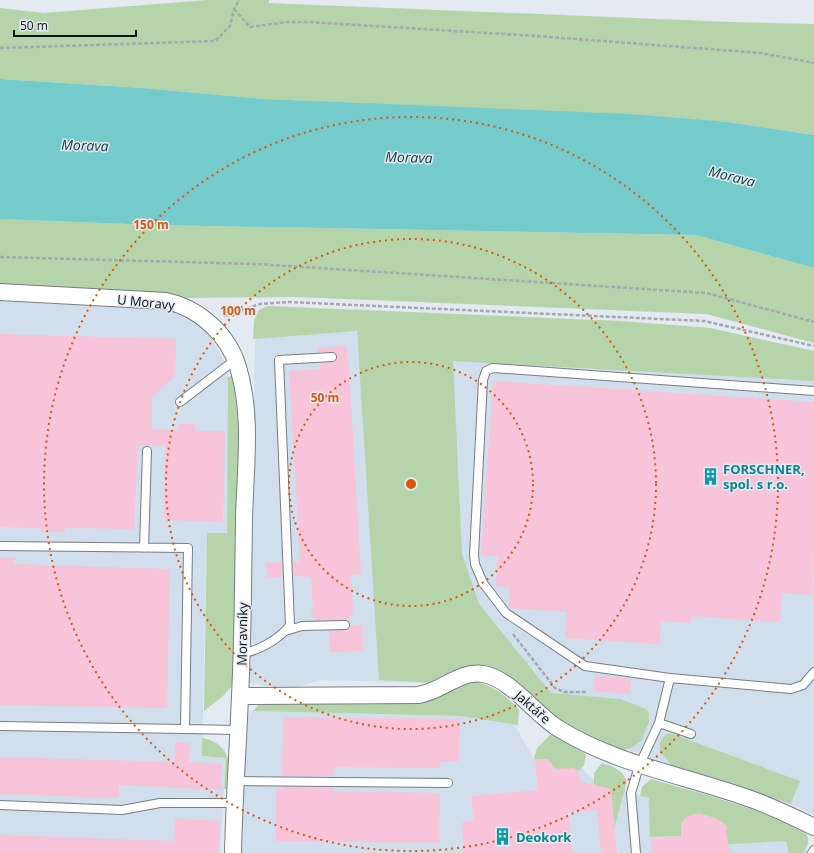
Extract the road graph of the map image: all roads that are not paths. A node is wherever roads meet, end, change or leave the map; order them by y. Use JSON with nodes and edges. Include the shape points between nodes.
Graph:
{"nodes":[{"id":1,"x":0,"y":292,"type":"edge"},
{"id":2,"x":332,"y":357,"type":"dead end"},
{"id":3,"x":235,"y":360,"type":"junction"},
{"id":4,"x":814,"y":391,"type":"edge"},
{"id":5,"x":180,"y":402,"type":"dead end"},
{"id":6,"x":246,"y":415,"type":"joint"},
{"id":7,"x":147,"y":451,"type":"dead end"},
{"id":8,"x":0,"y":546,"type":"edge"},
{"id":9,"x":144,"y":548,"type":"junction"},
{"id":10,"x":345,"y":625,"type":"dead end"},
{"id":11,"x":285,"y":631,"type":"junction"},
{"id":12,"x":242,"y":653,"type":"junction"},
{"id":13,"x":814,"y":672,"type":"edge"},
{"id":14,"x":670,"y":678,"type":"junction"},
{"id":15,"x":240,"y":696,"type":"junction"},
{"id":16,"x":659,"y":723,"type":"junction"},
{"id":17,"x":0,"y":726,"type":"edge"},
{"id":18,"x":185,"y":730,"type":"junction"},
{"id":19,"x":238,"y":730,"type":"junction"},
{"id":20,"x":691,"y":734,"type":"dead end"},
{"id":21,"x":639,"y":766,"type":"junction"},
{"id":22,"x":235,"y":781,"type":"junction"},
{"id":23,"x":448,"y":783,"type":"dead end"},
{"id":24,"x":234,"y":804,"type":"junction"},
{"id":25,"x":0,"y":805,"type":"edge"},
{"id":26,"x":814,"y":827,"type":"edge"},
{"id":27,"x":814,"y":850,"type":"edge"},
{"id":28,"x":233,"y":853,"type":"edge"},
{"id":29,"x":636,"y":853,"type":"edge"},
{"id":30,"x":812,"y":853,"type":"edge"}],
"edges":[{"from":1,"to":3,"type":"street","name":"U Moravy","via":[[177,303],[209,322],[224,340]]},
{"from":2,"to":11,"type":"lane","via":[[278,360],[290,616],[290,625]]},
{"from":3,"to":5,"type":"lane"},
{"from":3,"to":6,"type":"street","name":"U Moravy","via":[[243,389]]},
{"from":4,"to":14,"type":"lane","via":[[492,368],[486,371],[483,388],[475,564],[483,583],[510,615],[585,666]]},
{"from":6,"to":12,"type":"street","name":"Moravníky"},
{"from":7,"to":9,"type":"lane"},
{"from":8,"to":9,"type":"lane"},
{"from":9,"to":18,"type":"lane","via":[[188,548]]},
{"from":10,"to":11,"type":"lane","via":[[302,626]]},
{"from":11,"to":12,"type":"lane","via":[[253,652]]},
{"from":12,"to":15,"type":"street","name":"Moravníky"},
{"from":13,"to":14,"type":"lane","via":[[803,686],[791,689]]},
{"from":14,"to":16,"type":"lane"},
{"from":15,"to":19,"type":"street","name":"Moravníky"},
{"from":15,"to":21,"type":"street","name":"Jaktáře","via":[[418,695],[426,694],[462,676],[481,674],[507,684],[556,727],[596,750]]},
{"from":16,"to":20,"type":"lane"},
{"from":16,"to":21,"type":"lane"},
{"from":17,"to":18,"type":"lane"},
{"from":18,"to":19,"type":"lane"},
{"from":19,"to":22,"type":"street","name":"Moravníky"},
{"from":21,"to":26,"type":"street","name":"Jaktáře","via":[[741,796],[780,810]]},
{"from":21,"to":29,"type":"lane","via":[[631,793]]},
{"from":22,"to":23,"type":"lane"},
{"from":22,"to":24,"type":"street","name":"Moravníky"},
{"from":24,"to":25,"type":"lane","via":[[160,803],[122,810]]},
{"from":24,"to":28,"type":"street","name":"Moravníky"},
{"from":27,"to":30,"type":"lane"}]}
